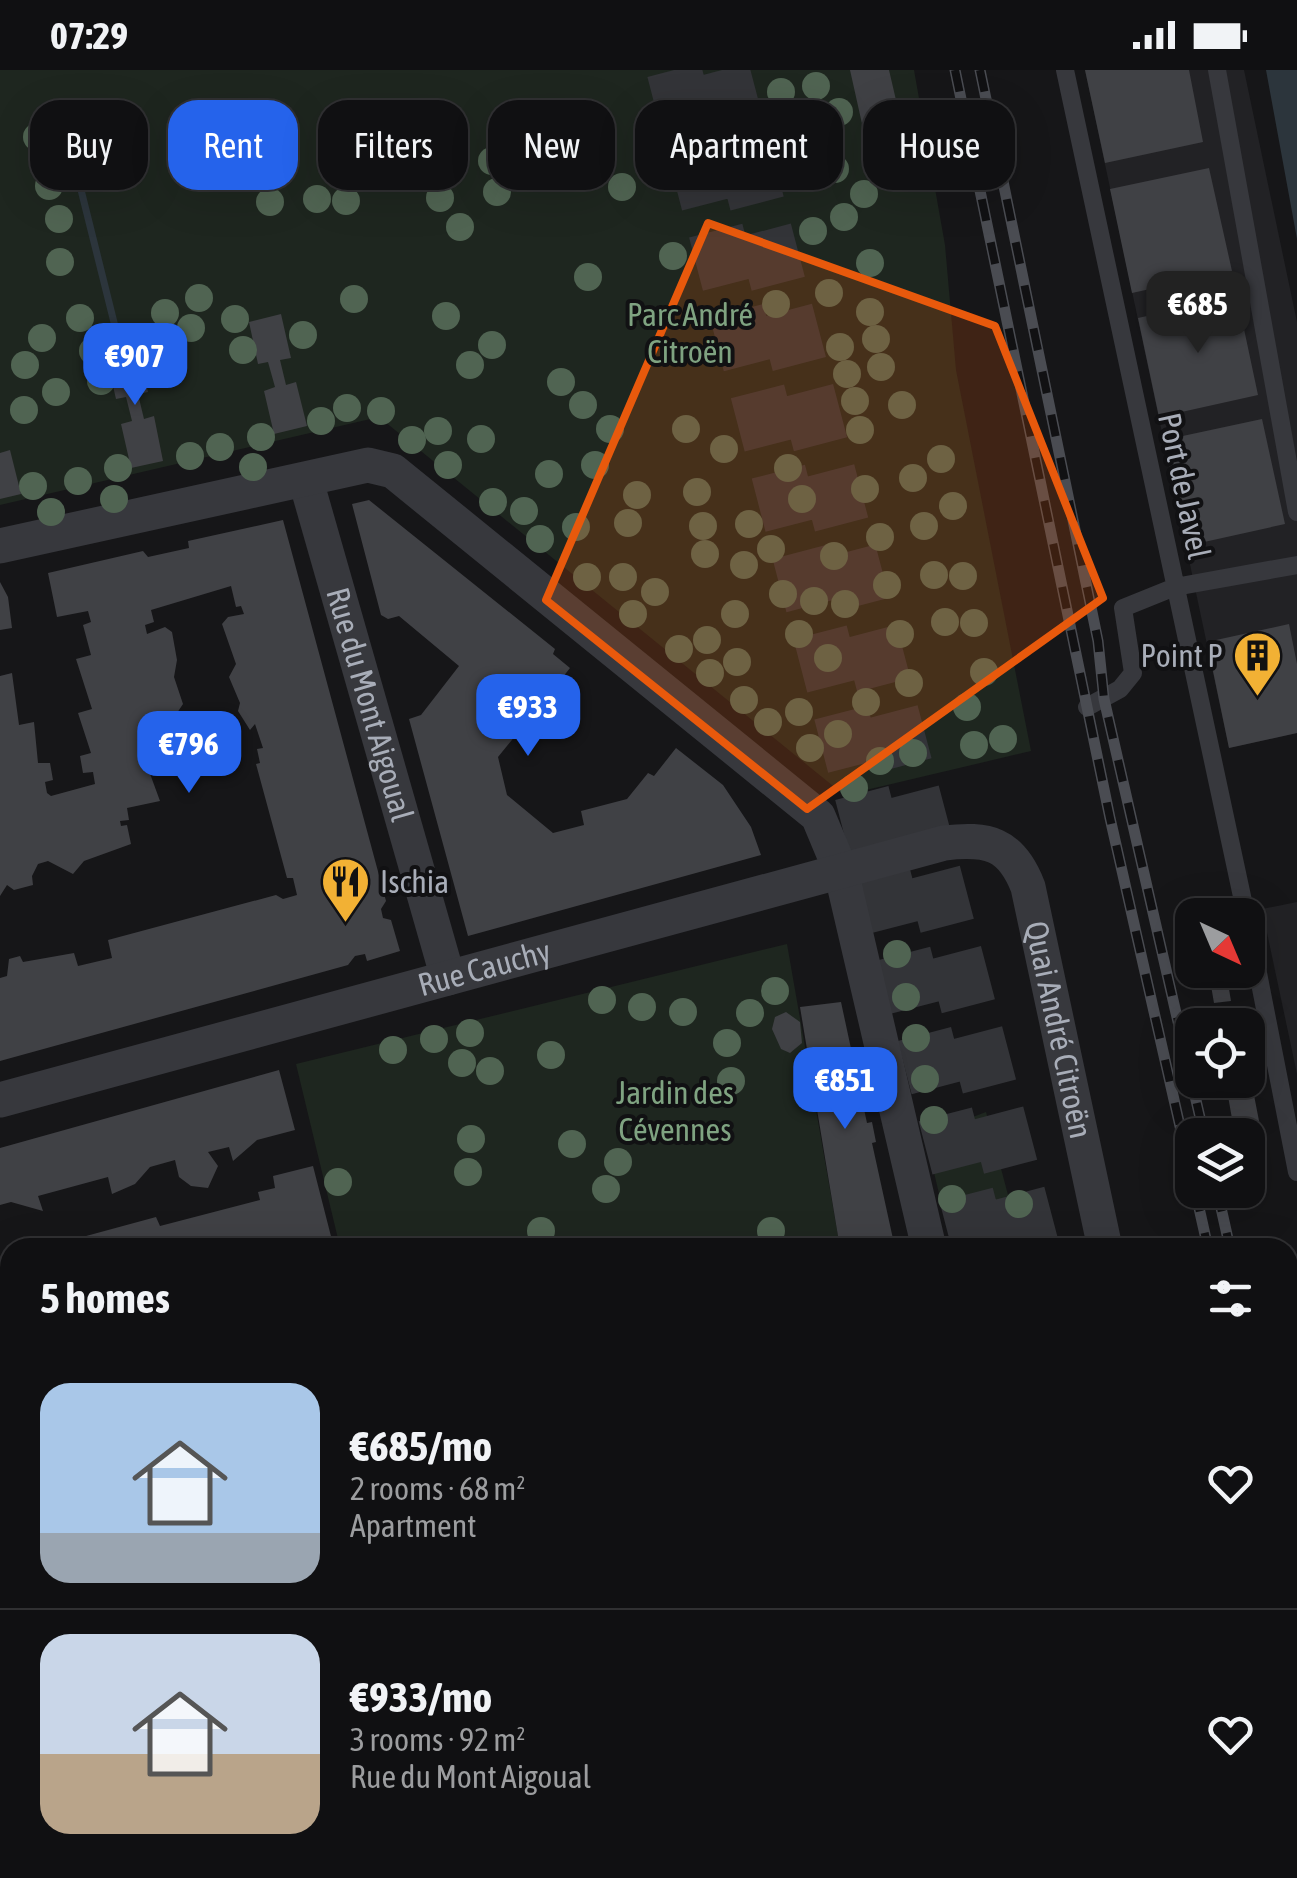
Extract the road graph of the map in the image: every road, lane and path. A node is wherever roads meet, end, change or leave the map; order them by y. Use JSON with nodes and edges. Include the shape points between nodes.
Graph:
{"nodes":[{"id":1,"x":1065,"y":70,"type":"edge"},
{"id":2,"x":1217,"y":70,"type":"edge"},
{"id":3,"x":308,"y":488,"type":"dead end"},
{"id":4,"x":1297,"y":512,"type":"edge"},
{"id":5,"x":0,"y":546,"type":"edge"},
{"id":6,"x":1297,"y":564,"type":"edge"},
{"id":7,"x":1175,"y":587,"type":"junction"},
{"id":8,"x":1087,"y":707,"type":"dead end"},
{"id":9,"x":973,"y":840,"type":"joint"},
{"id":10,"x":841,"y":871,"type":"junction"},
{"id":11,"x":1243,"y":898,"type":"edge"},
{"id":12,"x":448,"y":978,"type":"junction"},
{"id":13,"x":1261,"y":988,"type":"edge"},
{"id":14,"x":0,"y":1100,"type":"edge"},
{"id":15,"x":1297,"y":1172,"type":"edge"},
{"id":16,"x":928,"y":1238,"type":"edge"},
{"id":17,"x":1103,"y":1238,"type":"edge"}],
"edges":[{"from":1,"to":7,"type":"lane","name":"Port de Javel"},
{"from":2,"to":4,"type":"lane"},
{"from":3,"to":12,"type":"street","name":"Rue du Mont Aigoual"},
{"from":5,"to":10,"type":"street","via":[[368,465],[393,471],[818,816]]},
{"from":6,"to":7,"type":"lane"},
{"from":7,"to":8,"type":"lane","via":[[1123,608],[1133,673],[1120,689]]},
{"from":7,"to":11,"type":"lane","name":"Port de Javel"},
{"from":9,"to":10,"type":"street","name":"Rue Cauchy"},
{"from":9,"to":17,"type":"street","name":"Quai André Citroën","via":[[1015,858],[1028,886]]},
{"from":10,"to":12,"type":"street","name":"Rue Cauchy"},
{"from":10,"to":16,"type":"street"},
{"from":12,"to":14,"type":"street","name":"Rue Cauchy"},
{"from":13,"to":15,"type":"lane","name":"Port de Javel"}]}
